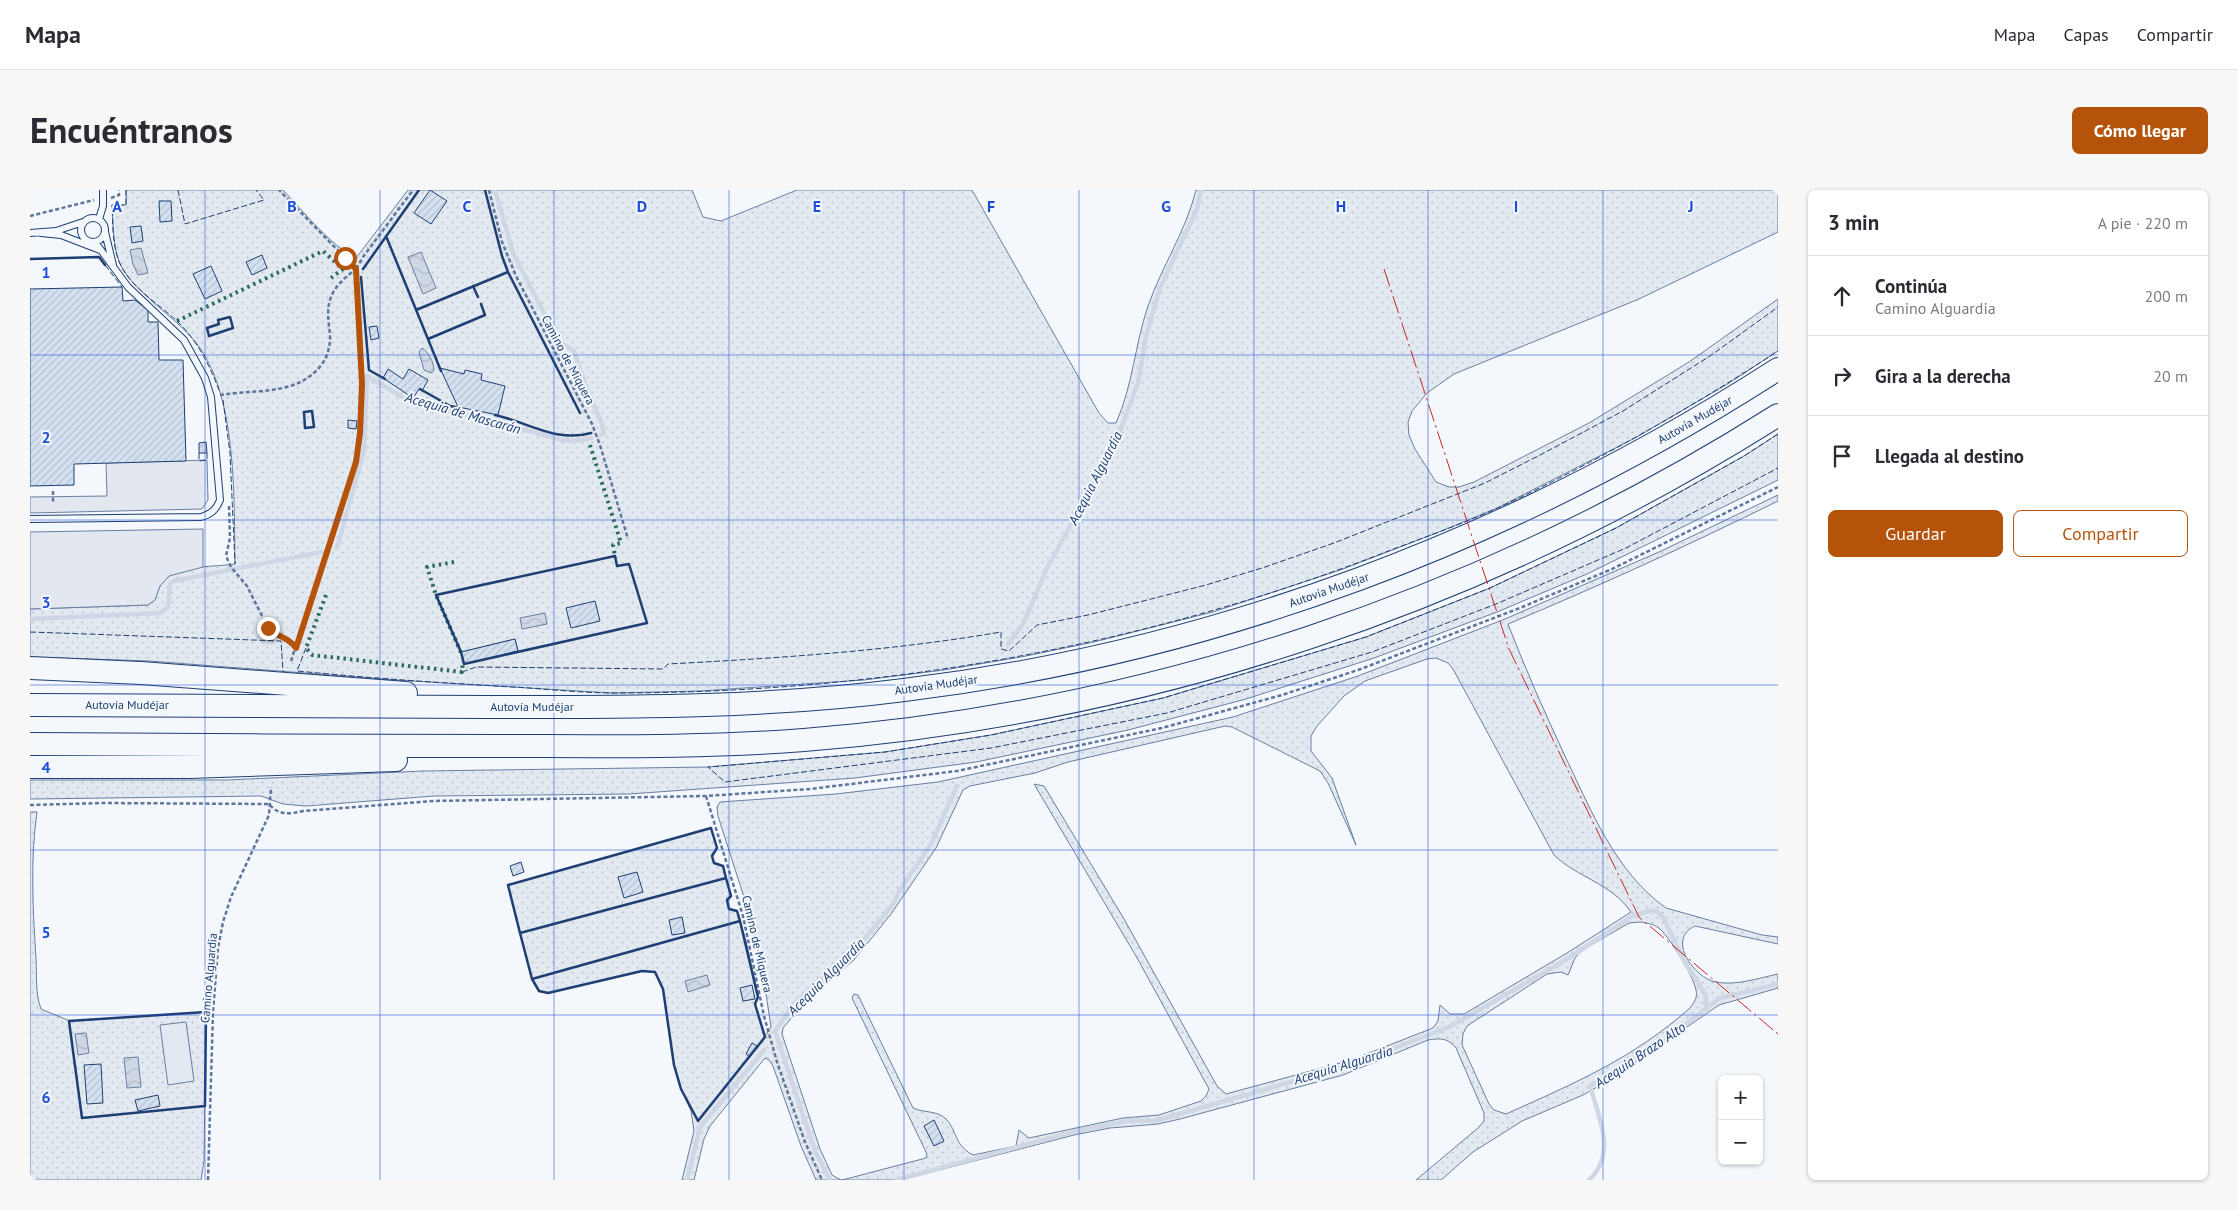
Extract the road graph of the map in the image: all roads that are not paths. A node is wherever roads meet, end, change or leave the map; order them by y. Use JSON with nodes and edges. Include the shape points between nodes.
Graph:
{"nodes":[{"id":1,"x":103,"y":190,"type":"edge"},
{"id":2,"x":99,"y":219,"type":"junction"},
{"id":3,"x":83,"y":222,"type":"junction"},
{"id":4,"x":105,"y":232,"type":"junction"},
{"id":5,"x":30,"y":233,"type":"edge"},
{"id":6,"x":41,"y":233,"type":"junction"},
{"id":7,"x":94,"y":242,"type":"junction"},
{"id":8,"x":85,"y":246,"type":"junction"},
{"id":9,"x":100,"y":250,"type":"junction"},
{"id":10,"x":114,"y":268,"type":"junction"},
{"id":11,"x":1778,"y":369,"type":"edge"},
{"id":12,"x":1778,"y":415,"type":"edge"},
{"id":13,"x":30,"y":519,"type":"edge"},
{"id":14,"x":30,"y":668,"type":"edge"},
{"id":15,"x":30,"y":705,"type":"edge"},
{"id":16,"x":426,"y":707,"type":"junction"},
{"id":17,"x":30,"y":744,"type":"edge"},
{"id":18,"x":460,"y":746,"type":"junction"},
{"id":19,"x":30,"y":767,"type":"edge"}],
"edges":[{"from":1,"to":2,"type":"lane"},
{"from":2,"to":3,"type":"lane","via":[[88,218]]},
{"from":2,"to":4,"type":"lane"},
{"from":3,"to":6,"type":"lane","via":[[70,228]]},
{"from":3,"to":7,"type":"lane","via":[[83,237]]},
{"from":4,"to":7,"type":"lane"},
{"from":4,"to":10,"type":"lane"},
{"from":5,"to":6,"type":"lane"},
{"from":6,"to":8,"type":"lane","via":[[61,235]]},
{"from":7,"to":8,"type":"lane"},
{"from":7,"to":9,"type":"lane"},
{"from":8,"to":9,"type":"lane"},
{"from":9,"to":10,"type":"lane"},
{"from":10,"to":13,"type":"lane","via":[[128,287],[184,340],[204,378],[210,396],[220,500],[213,512],[197,517]]},
{"from":11,"to":16,"type":"highway","name":"Autovía Mudéjar","via":[[1734,398],[1610,468],[1478,531],[1343,586],[1159,642],[1094,658],[969,681],[800,701],[648,707]]},
{"from":12,"to":18,"type":"highway","via":[[1662,484],[1581,527],[1457,584],[1291,645],[1167,681],[1009,714],[805,740],[688,745]]},
{"from":14,"to":16,"type":"highway","via":[[151,673],[416,694]]},
{"from":15,"to":16,"type":"highway","name":"Autovía Mudéjar"},
{"from":17,"to":18,"type":"highway"},
{"from":18,"to":19,"type":"highway","via":[[444,758],[275,765]]}]}
